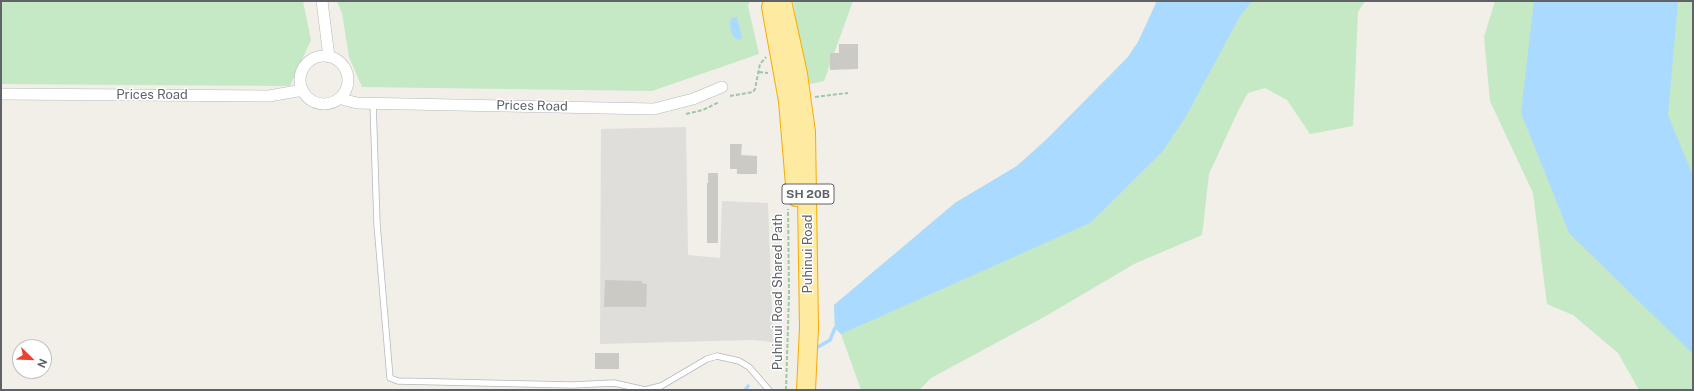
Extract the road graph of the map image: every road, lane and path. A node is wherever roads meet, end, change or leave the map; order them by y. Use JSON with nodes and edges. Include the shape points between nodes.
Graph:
{"nodes":[{"id":1,"x":322,"y":1,"type":"edge"},
{"id":2,"x":770,"y":1,"type":"edge"},
{"id":3,"x":782,"y":1,"type":"edge"},
{"id":4,"x":766,"y":56,"type":"dead end"},
{"id":5,"x":329,"y":57,"type":"junction"},
{"id":6,"x":759,"y":72,"type":"junction"},
{"id":7,"x":770,"y":74,"type":"dead end"},
{"id":8,"x":722,"y":87,"type":"dead end"},
{"id":9,"x":303,"y":90,"type":"junction"},
{"id":10,"x":848,"y":93,"type":"dead end"},
{"id":11,"x":1,"y":94,"type":"edge"},
{"id":12,"x":731,"y":95,"type":"dead end"},
{"id":13,"x":340,"y":97,"type":"junction"},
{"id":14,"x":802,"y":98,"type":"junction"},
{"id":15,"x":373,"y":103,"type":"junction"},
{"id":16,"x":787,"y":201,"type":"dead end"},
{"id":17,"x":769,"y":390,"type":"edge"},
{"id":18,"x":786,"y":390,"type":"edge"},
{"id":19,"x":794,"y":390,"type":"edge"},
{"id":20,"x":806,"y":390,"type":"edge"}],
"edges":[{"from":1,"to":5,"type":"street"},
{"from":2,"to":19,"type":"highway","name":"Puhinui Road","number":"SH 20B","via":[[788,101],[795,177],[798,230]]},
{"from":3,"to":14,"type":"highway","name":"Puhinui Road","number":"SH 20B"},
{"from":4,"to":6,"type":"path","via":[[760,64]]},
{"from":5,"to":9,"type":"street","via":[[316,58],[306,65],[301,77]]},
{"from":5,"to":13,"type":"street","via":[[341,64],[347,74],[347,85]]},
{"from":6,"to":7,"type":"path"},
{"from":6,"to":12,"type":"path","via":[[753,92]]},
{"from":8,"to":15,"type":"street","name":"Prices Road","via":[[693,99],[654,109]]},
{"from":9,"to":11,"type":"street","name":"Prices Road","via":[[269,96]]},
{"from":9,"to":13,"type":"street","via":[[309,99],[320,103],[331,103]]},
{"from":10,"to":14,"type":"path"},
{"from":13,"to":15,"type":"street","name":"Prices Road","via":[[351,102]]},
{"from":14,"to":20,"type":"highway","name":"Puhinui Road","number":"SH 20B","via":[[808,186],[809,328]]},
{"from":15,"to":17,"type":"lane","via":[[377,224],[390,378],[398,381],[572,385],[614,383],[645,390],[661,386],[707,359],[718,356],[739,361],[749,367]]},
{"from":16,"to":18,"type":"path","name":"Puhinui Road Shared Path","via":[[789,294]]}]}
